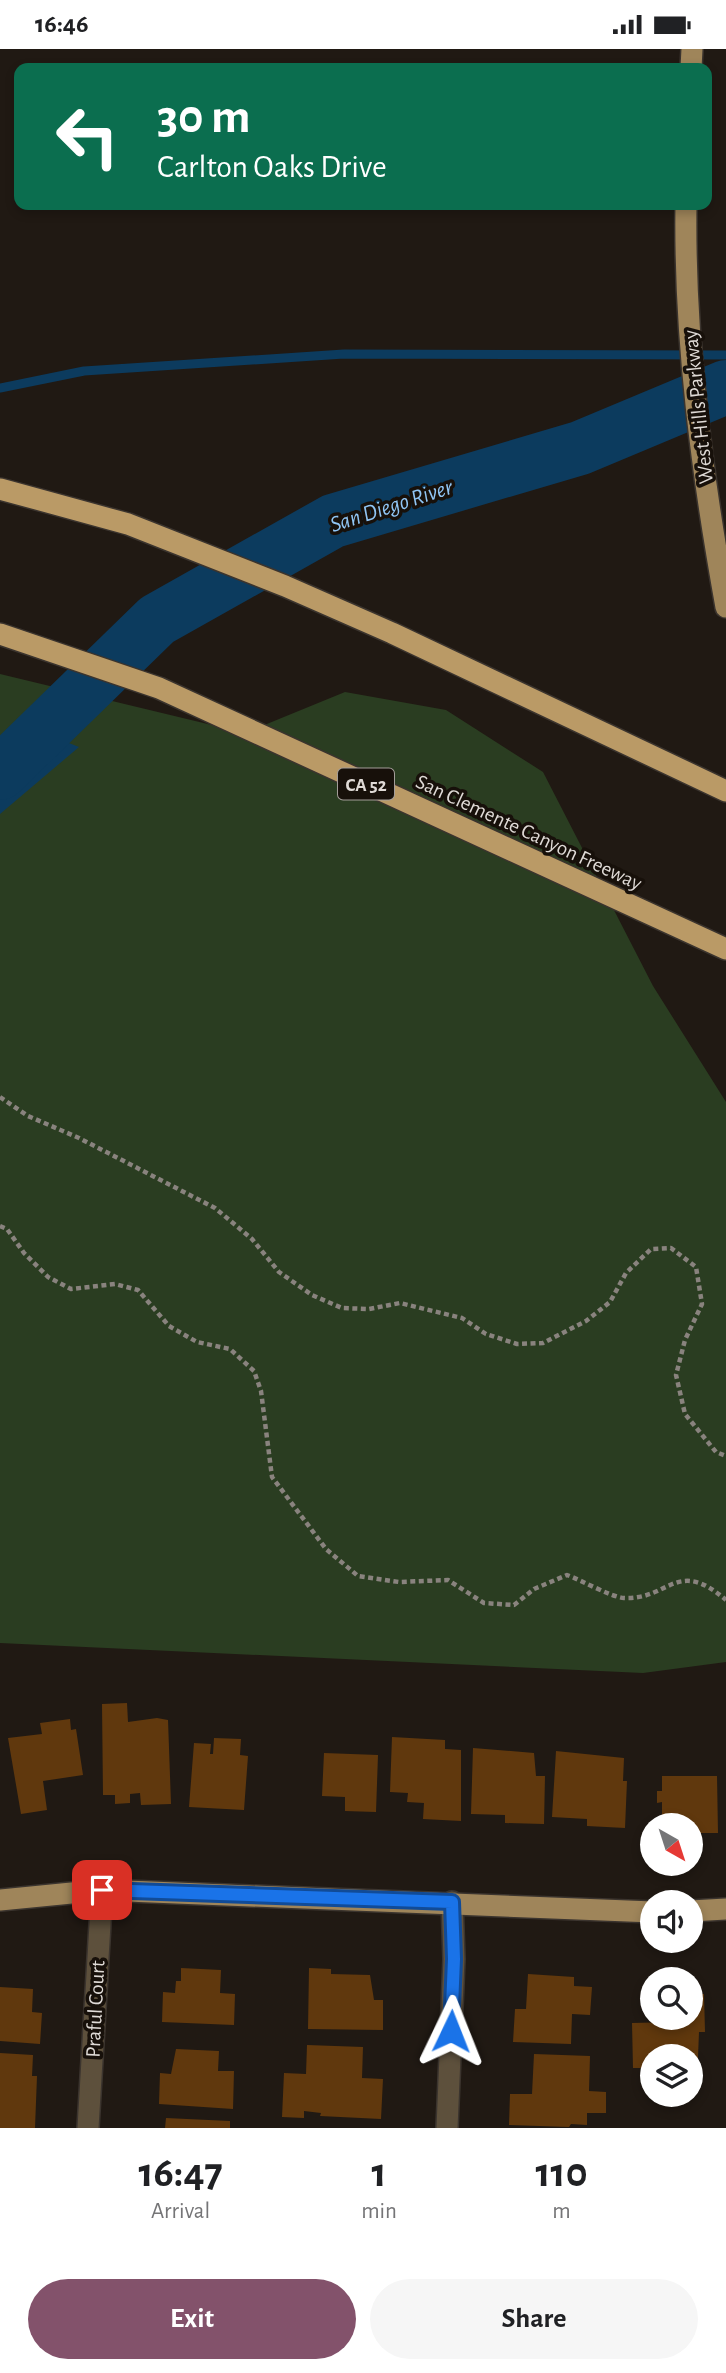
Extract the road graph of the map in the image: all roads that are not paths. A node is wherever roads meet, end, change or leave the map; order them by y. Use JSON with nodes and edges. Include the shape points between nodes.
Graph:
{"nodes":[{"id":1,"x":686,"y":210,"type":"edge"},
{"id":2,"x":0,"y":489,"type":"edge"},
{"id":3,"x":726,"y":607,"type":"edge"},
{"id":4,"x":0,"y":634,"type":"edge"},
{"id":5,"x":726,"y":791,"type":"edge"},
{"id":6,"x":726,"y":949,"type":"edge"},
{"id":7,"x":102,"y":1890,"type":"junction"},
{"id":8,"x":0,"y":1900,"type":"edge"},
{"id":9,"x":452,"y":1902,"type":"junction"},
{"id":10,"x":726,"y":1909,"type":"edge"},
{"id":11,"x":703,"y":1910,"type":"edge"},
{"id":12,"x":640,"y":1912,"type":"edge"},
{"id":13,"x":88,"y":2128,"type":"edge"},
{"id":14,"x":447,"y":2128,"type":"edge"}],
"edges":[{"from":1,"to":3,"type":"main road","name":"West Hills Parkway","via":[[691,349]]},
{"from":2,"to":5,"type":"highway","via":[[128,524],[285,586]]},
{"from":4,"to":6,"type":"highway","name":"San Clemente Canyon Freeway","number":"CA 52","via":[[171,694]]},
{"from":7,"to":8,"type":"main road"},
{"from":7,"to":9,"type":"main road"},
{"from":7,"to":13,"type":"street","name":"Praful Court"},
{"from":9,"to":12,"type":"main road"},
{"from":9,"to":14,"type":"street"},
{"from":10,"to":11,"type":"main road"}]}
